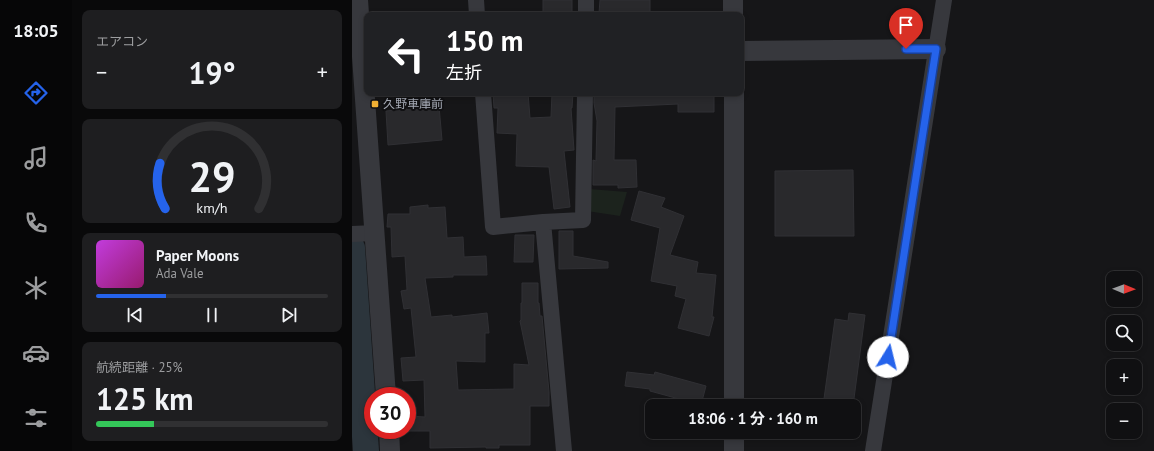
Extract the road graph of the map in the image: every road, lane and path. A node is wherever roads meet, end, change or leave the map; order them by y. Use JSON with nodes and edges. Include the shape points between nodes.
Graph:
{"nodes":[{"id":1,"x":358,"y":0,"type":"edge"},
{"id":2,"x":476,"y":0,"type":"edge"},
{"id":3,"x":586,"y":0,"type":"edge"},
{"id":4,"x":733,"y":0,"type":"edge"},
{"id":5,"x":944,"y":0,"type":"edge"},
{"id":6,"x":477,"y":12,"type":"edge"},
{"id":7,"x":586,"y":12,"type":"edge"},
{"id":8,"x":733,"y":12,"type":"edge"},
{"id":9,"x":936,"y":49,"type":"junction"},
{"id":10,"x":744,"y":51,"type":"edge"},
{"id":11,"x":364,"y":82,"type":"edge"},
{"id":12,"x":365,"y":96,"type":"edge"},
{"id":13,"x":483,"y":96,"type":"edge"},
{"id":14,"x":585,"y":96,"type":"edge"},
{"id":15,"x":734,"y":96,"type":"edge"},
{"id":16,"x":543,"y":222,"type":"junction"},
{"id":17,"x":375,"y":233,"type":"junction"},
{"id":18,"x":352,"y":234,"type":"edge"},
{"id":19,"x":385,"y":387,"type":"edge"},
{"id":20,"x":734,"y":399,"type":"edge"},
{"id":21,"x":389,"y":439,"type":"edge"},
{"id":22,"x":734,"y":439,"type":"edge"},
{"id":23,"x":390,"y":451,"type":"edge"},
{"id":24,"x":564,"y":451,"type":"edge"},
{"id":25,"x":734,"y":451,"type":"edge"},
{"id":26,"x":873,"y":451,"type":"edge"}],
"edges":[{"from":1,"to":11,"type":"street"},
{"from":2,"to":6,"type":"street"},
{"from":3,"to":7,"type":"street"},
{"from":4,"to":8,"type":"street"},
{"from":5,"to":9,"type":"street"},
{"from":9,"to":10,"type":"street"},
{"from":9,"to":26,"type":"street"},
{"from":12,"to":17,"type":"street"},
{"from":13,"to":16,"type":"street","via":[[493,227]]},
{"from":14,"to":16,"type":"street","via":[[582,220]]},
{"from":15,"to":20,"type":"street"},
{"from":16,"to":24,"type":"street"},
{"from":17,"to":18,"type":"street"},
{"from":17,"to":19,"type":"street"},
{"from":21,"to":23,"type":"street"},
{"from":22,"to":25,"type":"street"}]}
